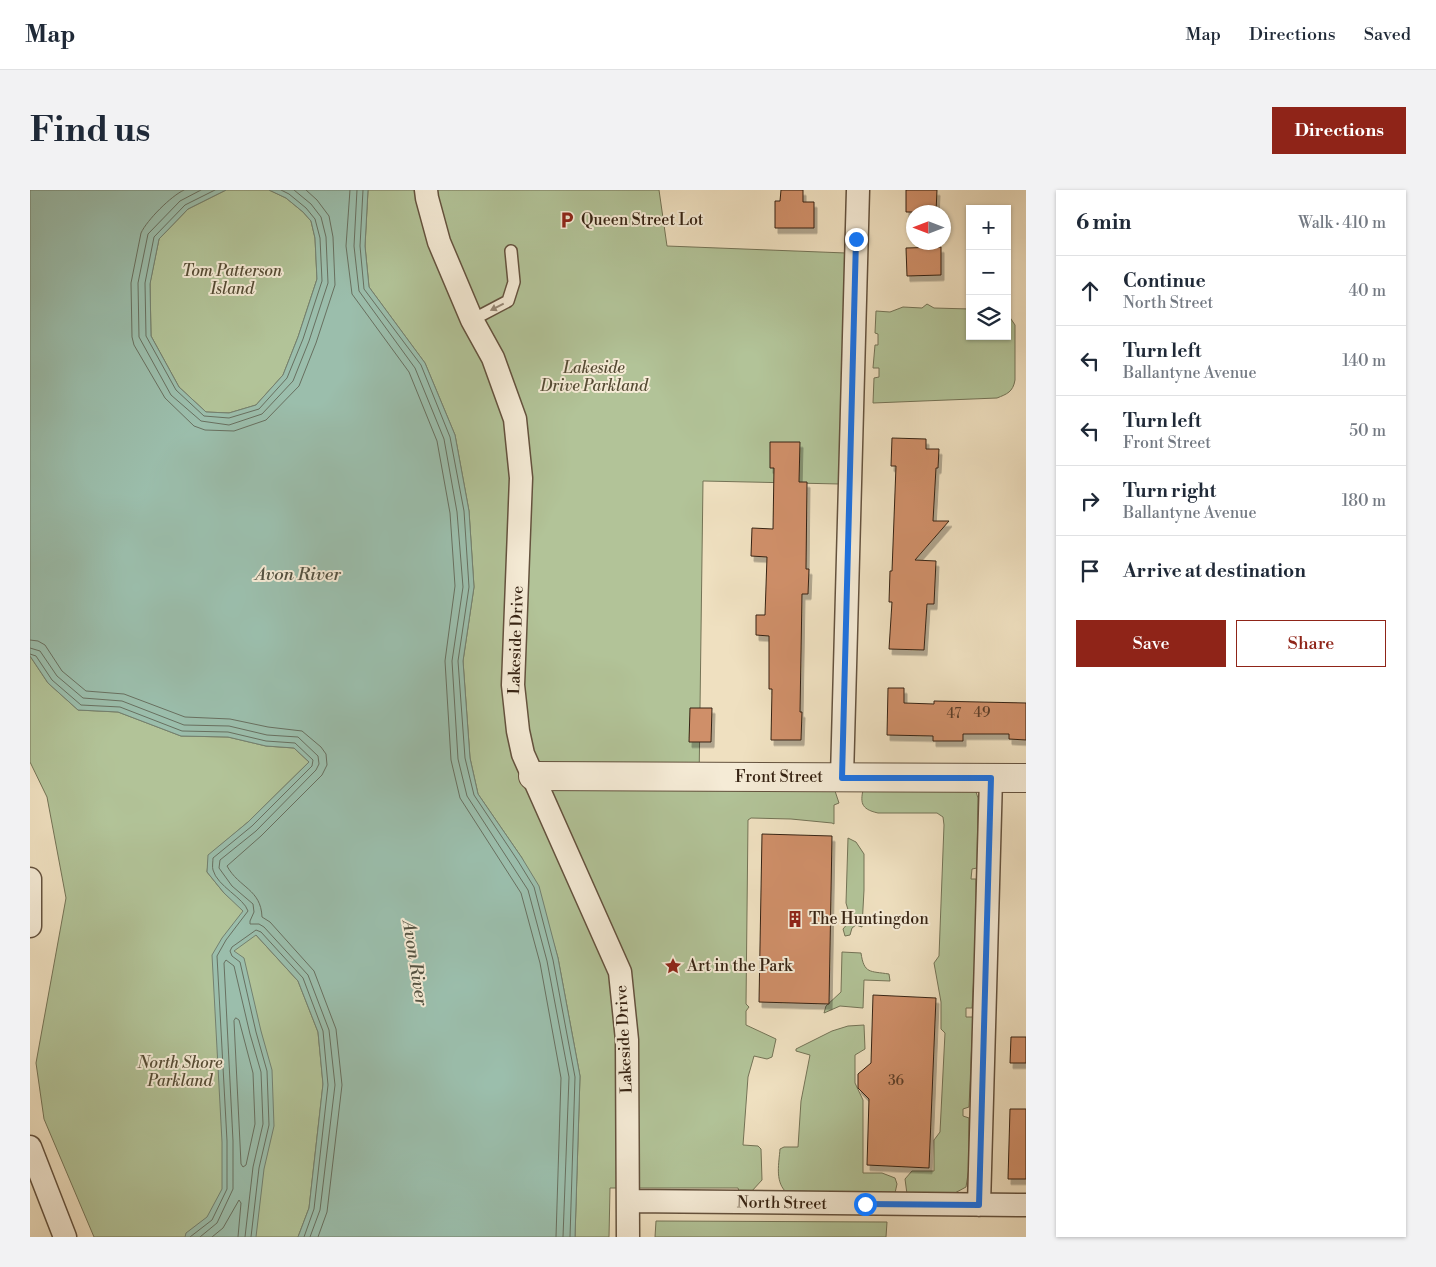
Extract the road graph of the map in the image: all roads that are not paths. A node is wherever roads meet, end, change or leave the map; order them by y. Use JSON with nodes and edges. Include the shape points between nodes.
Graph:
{"nodes":[{"id":1,"x":426,"y":190,"type":"edge"},
{"id":2,"x":858,"y":190,"type":"edge"},
{"id":3,"x":511,"y":251,"type":"dead end"},
{"id":4,"x":472,"y":320,"type":"junction"},
{"id":5,"x":533,"y":776,"type":"junction"},
{"id":6,"x":842,"y":778,"type":"junction"},
{"id":7,"x":991,"y":778,"type":"junction"},
{"id":8,"x":1026,"y":778,"type":"edge"},
{"id":9,"x":30,"y":879,"type":"edge"},
{"id":10,"x":30,"y":926,"type":"edge"},
{"id":11,"x":30,"y":1147,"type":"edge"},
{"id":12,"x":628,"y":1201,"type":"junction"},
{"id":13,"x":979,"y":1205,"type":"junction"},
{"id":14,"x":1026,"y":1205,"type":"edge"},
{"id":15,"x":65,"y":1237,"type":"edge"},
{"id":16,"x":628,"y":1237,"type":"edge"}],
"edges":[{"from":1,"to":4,"type":"street","name":"Lakeside Drive","via":[[439,242]]},
{"from":2,"to":6,"type":"street"},
{"from":3,"to":4,"type":"lane","one_way":true,"via":[[514,282],[508,302]]},
{"from":4,"to":5,"type":"street","name":"Lakeside Drive","via":[[493,358],[515,419],[521,478],[513,685],[523,754]]},
{"from":5,"to":6,"type":"street","name":"Front Street"},
{"from":5,"to":12,"type":"street","name":"Lakeside Drive","via":[[620,972],[626,1040]]},
{"from":6,"to":7,"type":"street","name":"Front Street"},
{"from":7,"to":8,"type":"street","name":"Front Street"},
{"from":7,"to":13,"type":"street"},
{"from":9,"to":10,"type":"street"},
{"from":11,"to":15,"type":"street"},
{"from":12,"to":13,"type":"street","name":"North Street"},
{"from":12,"to":16,"type":"street","name":"Lakeside Drive"},
{"from":13,"to":14,"type":"street","name":"North Street"}]}
